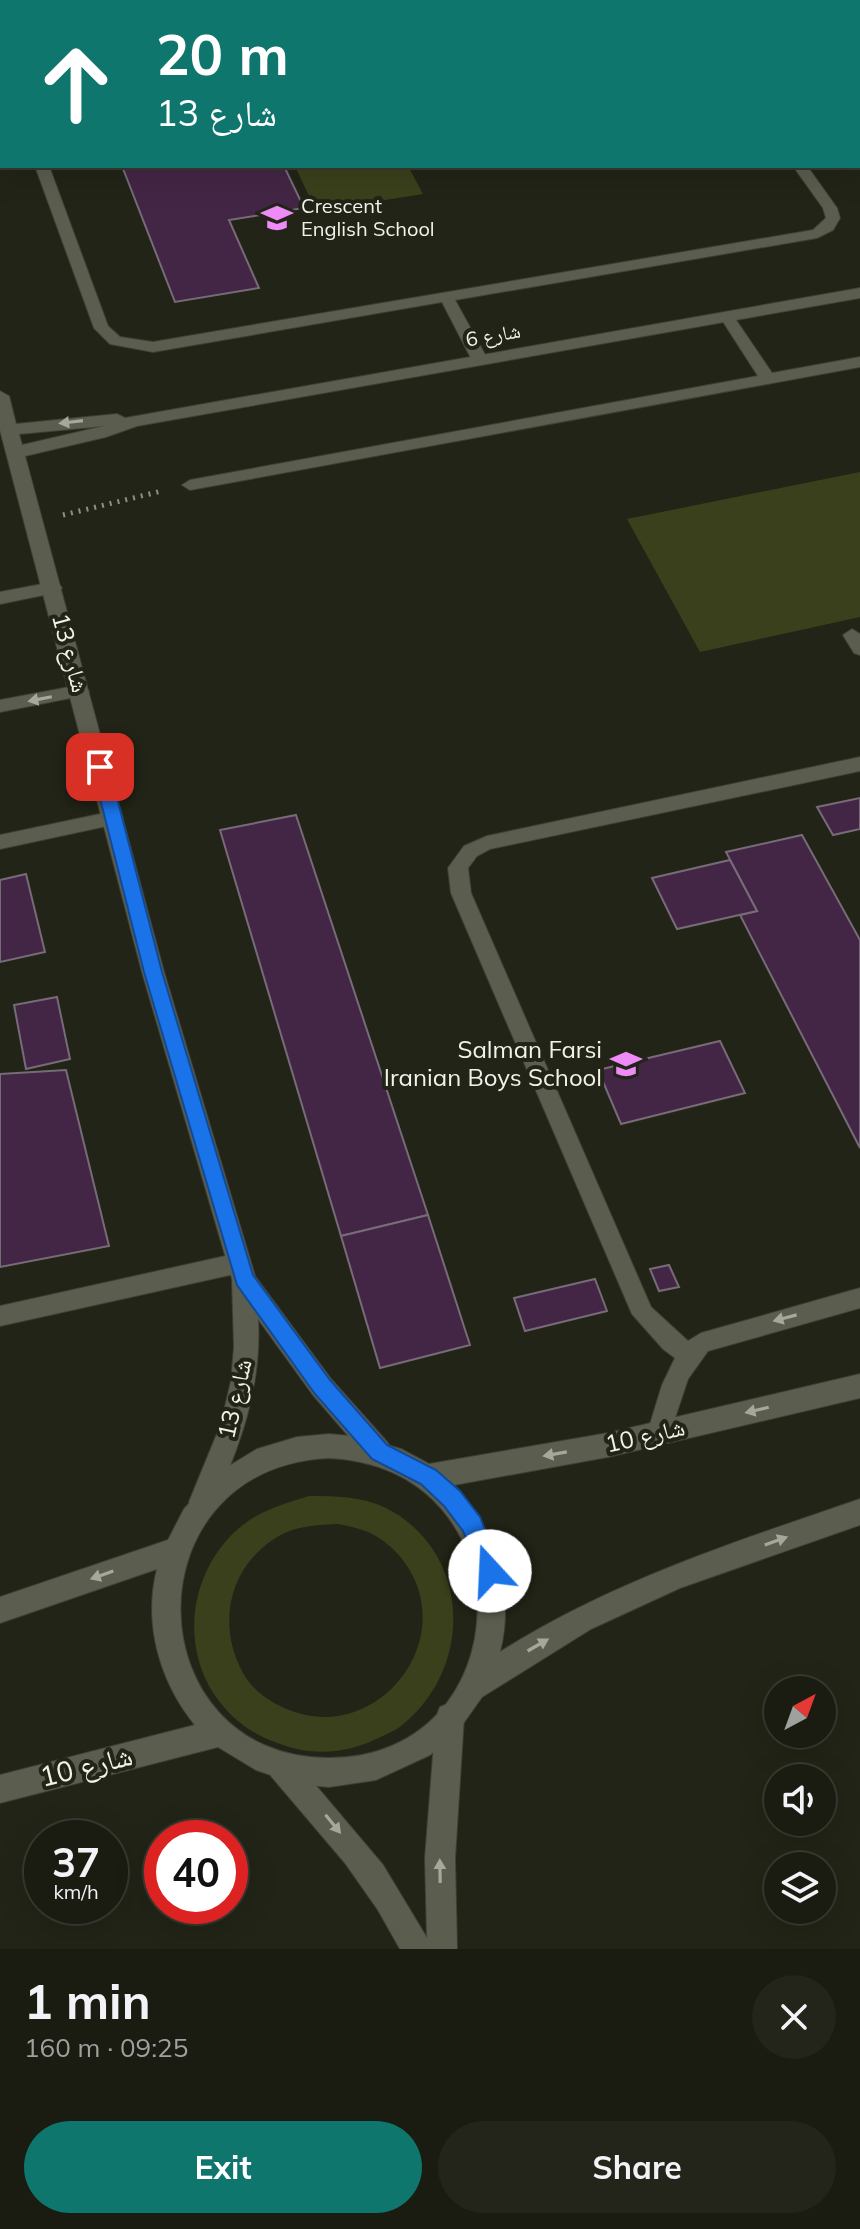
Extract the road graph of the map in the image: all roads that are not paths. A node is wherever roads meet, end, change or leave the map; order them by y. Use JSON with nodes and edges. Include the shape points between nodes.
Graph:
{"nodes":[{"id":1,"x":43,"y":168,"type":"edge"},
{"id":2,"x":801,"y":168,"type":"edge"},
{"id":3,"x":860,"y":293,"type":"edge"},
{"id":4,"x":447,"y":298,"type":"junction"},
{"id":5,"x":727,"y":317,"type":"junction"},
{"id":6,"x":480,"y":360,"type":"junction"},
{"id":7,"x":860,"y":362,"type":"edge"},
{"id":8,"x":768,"y":379,"type":"junction"},
{"id":9,"x":0,"y":396,"type":"edge"},
{"id":10,"x":134,"y":421,"type":"junction"},
{"id":11,"x":9,"y":430,"type":"junction"},
{"id":12,"x":16,"y":452,"type":"junction"},
{"id":13,"x":190,"y":485,"type":"road end"},
{"id":14,"x":53,"y":588,"type":"junction"},
{"id":15,"x":0,"y":598,"type":"edge"},
{"id":16,"x":80,"y":691,"type":"junction"},
{"id":17,"x":0,"y":706,"type":"edge"},
{"id":18,"x":860,"y":764,"type":"edge"},
{"id":19,"x":114,"y":818,"type":"junction"},
{"id":20,"x":0,"y":842,"type":"edge"},
{"id":21,"x":241,"y":1271,"type":"junction"},
{"id":22,"x":860,"y":1298,"type":"edge"},
{"id":23,"x":0,"y":1316,"type":"edge"},
{"id":24,"x":689,"y":1354,"type":"junction"},
{"id":25,"x":860,"y":1386,"type":"edge"},
{"id":26,"x":659,"y":1434,"type":"junction"},
{"id":27,"x":379,"y":1452,"type":"junction"},
{"id":28,"x":428,"y":1477,"type":"junction"},
{"id":29,"x":860,"y":1512,"type":"edge"},
{"id":30,"x":197,"y":1514,"type":"junction"},
{"id":31,"x":176,"y":1550,"type":"junction"},
{"id":32,"x":0,"y":1610,"type":"edge"},
{"id":33,"x":473,"y":1687,"type":"junction"},
{"id":34,"x":450,"y":1717,"type":"junction"},
{"id":35,"x":219,"y":1733,"type":"junction"},
{"id":36,"x":281,"y":1766,"type":"junction"},
{"id":37,"x":0,"y":1789,"type":"edge"},
{"id":38,"x":416,"y":1949,"type":"edge"},
{"id":39,"x":442,"y":1949,"type":"edge"}],
"edges":[{"from":1,"to":4,"type":"lane","via":[[101,328],[126,345],[167,346]]},
{"from":2,"to":4,"type":"lane","via":[[833,218],[817,234]]},
{"from":3,"to":5,"type":"street","name":"شارع 6"},
{"from":4,"to":6,"type":"lane"},
{"from":5,"to":6,"type":"street","name":"شارع 6"},
{"from":5,"to":8,"type":"lane"},
{"from":6,"to":10,"type":"street","name":"شارع 6"},
{"from":7,"to":8,"type":"lane"},
{"from":8,"to":13,"type":"lane"},
{"from":9,"to":11,"type":"street","name":"شارع 13"},
{"from":10,"to":11,"type":"street","name":"شارع 6","one_way":true,"via":[[94,419]]},
{"from":10,"to":12,"type":"street","name":"شارع 6"},
{"from":11,"to":12,"type":"street","name":"شارع 13"},
{"from":12,"to":14,"type":"street","name":"شارع 13"},
{"from":14,"to":15,"type":"lane"},
{"from":14,"to":16,"type":"street","name":"شارع 13"},
{"from":16,"to":17,"type":"lane","one_way":true},
{"from":16,"to":19,"type":"street","name":"شارع 13"},
{"from":18,"to":24,"type":"lane","via":[[487,843],[462,856],[456,868],[461,893],[643,1314]]},
{"from":19,"to":20,"type":"lane"},
{"from":19,"to":21,"type":"street","name":"شارع 13","via":[[153,972]]},
{"from":21,"to":23,"type":"lane"},
{"from":21,"to":27,"type":"street","name":"شارع 13","via":[[322,1387]]},
{"from":21,"to":30,"type":"street","name":"شارع 13","via":[[244,1381],[234,1424]]},
{"from":22,"to":24,"type":"lane","one_way":true,"via":[[716,1336]]},
{"from":24,"to":26,"type":"lane"},
{"from":25,"to":26,"type":"street","name":"شارع 10","one_way":true},
{"from":26,"to":28,"type":"street","name":"شارع 10","one_way":true},
{"from":27,"to":28,"type":"street"},
{"from":27,"to":30,"type":"street","via":[[299,1450],[260,1463],[225,1485]]},
{"from":28,"to":33,"type":"street","via":[[472,1524],[493,1587],[494,1621]]},
{"from":33,"to":29,"type":"street","one_way":true,"via":[[617,1601]]},
{"from":30,"to":31,"type":"street"},
{"from":31,"to":32,"type":"street","one_way":true},
{"from":31,"to":35,"type":"street","via":[[164,1588],[163,1628],[172,1668],[191,1704]]},
{"from":33,"to":34,"type":"street"},
{"from":34,"to":36,"type":"street","via":[[401,1754],[342,1771]]},
{"from":39,"to":34,"type":"street","one_way":true,"via":[[440,1858]]},
{"from":35,"to":36,"type":"street","via":[[248,1753]]},
{"from":35,"to":37,"type":"street","name":"شارع 10"},
{"from":36,"to":38,"type":"street","one_way":true,"via":[[372,1875]]}]}
